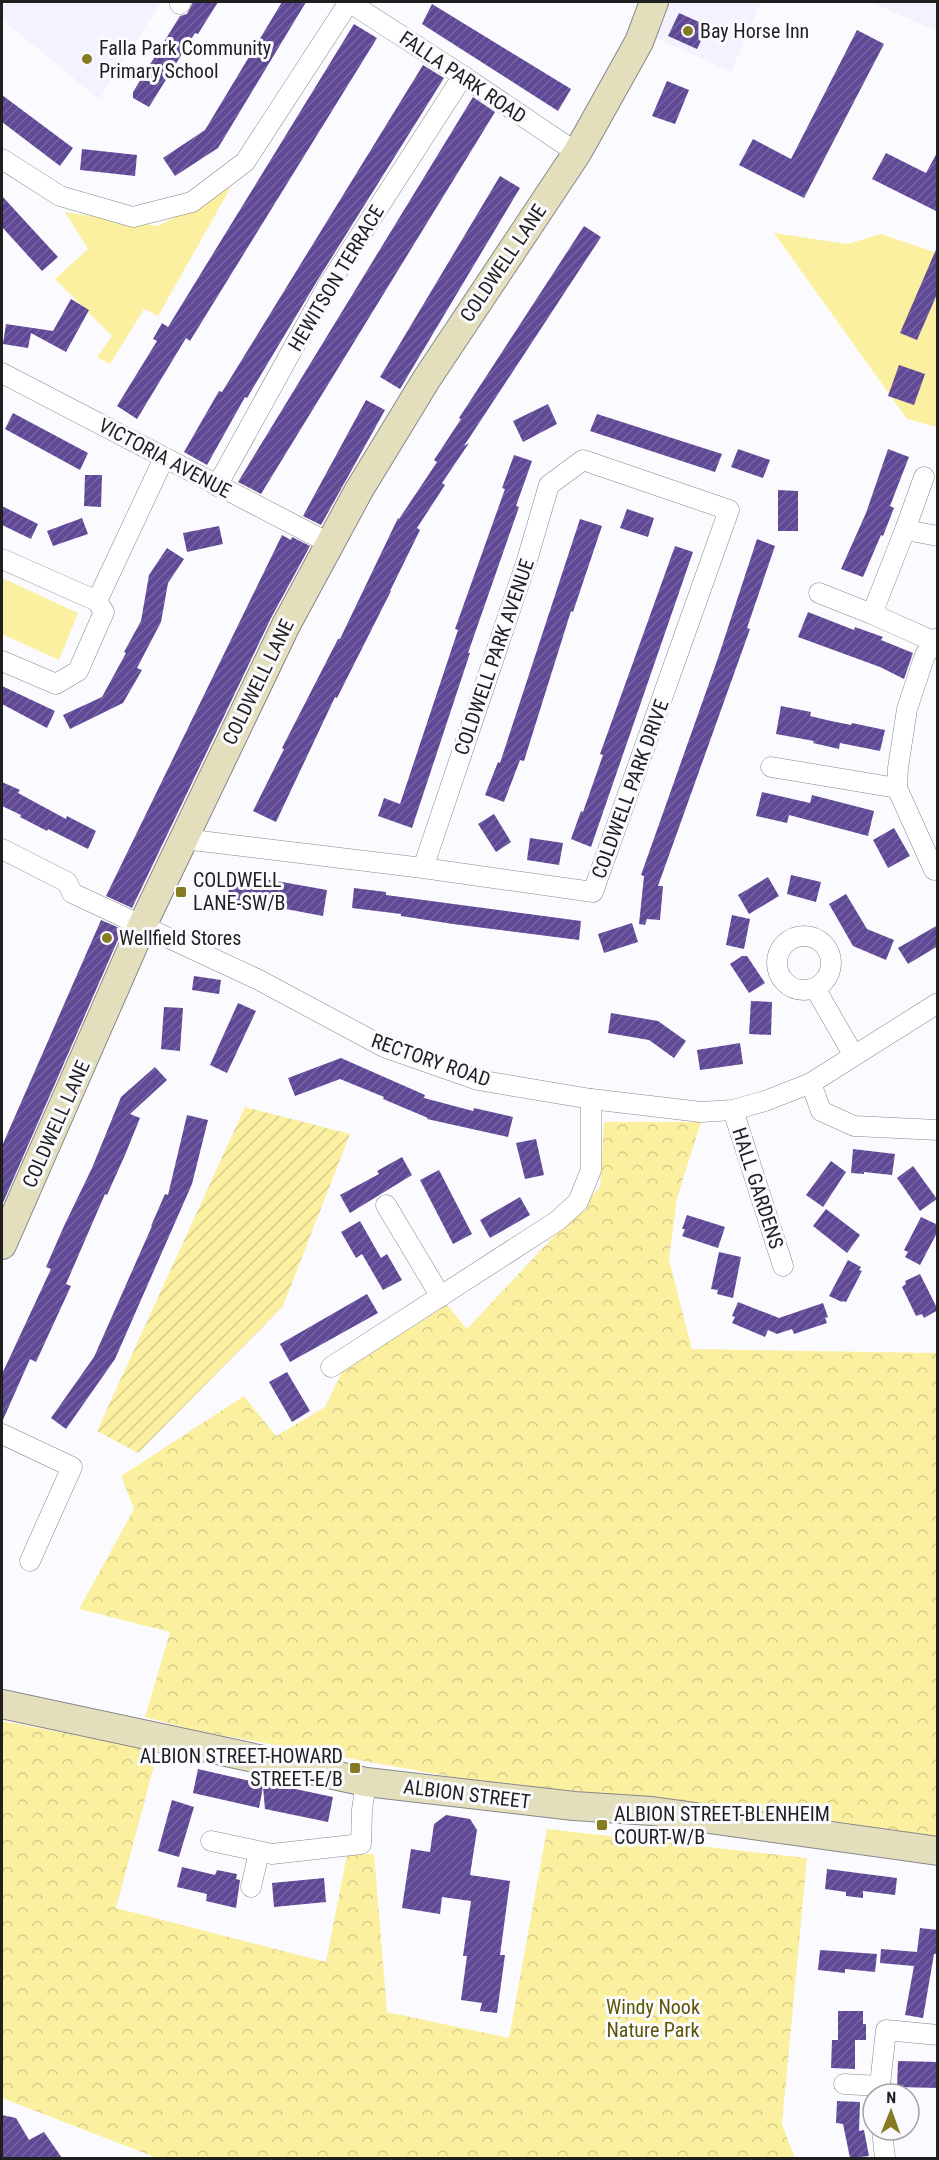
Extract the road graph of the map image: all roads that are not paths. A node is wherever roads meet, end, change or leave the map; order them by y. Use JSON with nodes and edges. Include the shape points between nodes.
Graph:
{"nodes":[{"id":1,"x":349,"y":2,"type":"edge"},
{"id":2,"x":654,"y":2,"type":"edge"},
{"id":3,"x":463,"y":76,"type":"junction"},
{"id":4,"x":577,"y":153,"type":"junction"},
{"id":5,"x":2,"y":159,"type":"edge"},
{"id":6,"x":2,"y":373,"type":"edge"},
{"id":7,"x":164,"y":458,"type":"junction"},
{"id":8,"x":582,"y":460,"type":"joint"},
{"id":9,"x":924,"y":477,"type":"dead end"},
{"id":10,"x":217,"y":486,"type":"junction"},
{"id":11,"x":905,"y":530,"type":"junction"},
{"id":12,"x":938,"y":536,"type":"edge"},
{"id":13,"x":329,"y":543,"type":"junction"},
{"id":14,"x":2,"y":559,"type":"edge"},
{"id":15,"x":819,"y":593,"type":"dead end"},
{"id":16,"x":97,"y":601,"type":"junction"},
{"id":17,"x":872,"y":614,"type":"junction"},
{"id":18,"x":936,"y":640,"type":"edge"},
{"id":19,"x":2,"y":661,"type":"edge"},
{"id":20,"x":771,"y":767,"type":"dead end"},
{"id":21,"x":897,"y":788,"type":"junction"},
{"id":22,"x":184,"y":839,"type":"junction"},
{"id":23,"x":2,"y":849,"type":"edge"},
{"id":24,"x":423,"y":868,"type":"junction"},
{"id":25,"x":934,"y":870,"type":"dead end"},
{"id":26,"x":142,"y":927,"type":"junction"},
{"id":27,"x":815,"y":988,"type":"dead end"},
{"id":28,"x":938,"y":1003,"type":"edge"},
{"id":29,"x":854,"y":1056,"type":"junction"},
{"id":30,"x":811,"y":1083,"type":"junction"},
{"id":31,"x":591,"y":1099,"type":"junction"},
{"id":32,"x":733,"y":1110,"type":"junction"},
{"id":33,"x":938,"y":1130,"type":"edge"},
{"id":34,"x":386,"y":1205,"type":"dead end"},
{"id":35,"x":5,"y":1228,"type":"edge"},
{"id":36,"x":783,"y":1266,"type":"dead end"},
{"id":37,"x":441,"y":1297,"type":"junction"},
{"id":38,"x":331,"y":1367,"type":"dead end"},
{"id":39,"x":2,"y":1435,"type":"edge"},
{"id":40,"x":30,"y":1561,"type":"dead end"},
{"id":41,"x":2,"y":1704,"type":"edge"},
{"id":42,"x":366,"y":1782,"type":"junction"},
{"id":43,"x":211,"y":1840,"type":"dead end"},
{"id":44,"x":938,"y":1851,"type":"edge"},
{"id":45,"x":259,"y":1852,"type":"junction"},
{"id":46,"x":251,"y":1887,"type":"dead end"},
{"id":47,"x":938,"y":2035,"type":"edge"},
{"id":48,"x":880,"y":2082,"type":"edge"},
{"id":49,"x":844,"y":2084,"type":"dead end"},
{"id":50,"x":861,"y":2087,"type":"edge"},
{"id":51,"x":883,"y":2142,"type":"edge"},
{"id":52,"x":885,"y":2158,"type":"edge"}],
"edges":[{"from":1,"to":3,"type":"street","name":"FALLA PARK ROAD"},
{"from":1,"to":5,"type":"street","via":[[245,162],[192,202],[133,217],[60,196]]},
{"from":2,"to":4,"type":"street","name":"COLDWELL LANE","via":[[639,42]]},
{"from":3,"to":4,"type":"street","name":"FALLA PARK ROAD"},
{"from":3,"to":10,"type":"street","name":"HEWITSON TERRACE","via":[[327,288]]},
{"from":4,"to":13,"type":"street","name":"COLDWELL LANE","via":[[426,380]]},
{"from":6,"to":7,"type":"street","name":"VICTORIA AVENUE"},
{"from":7,"to":10,"type":"street","name":"VICTORIA AVENUE"},
{"from":7,"to":16,"type":"street"},
{"from":8,"to":24,"type":"street","name":"COLDWELL PARK AVENUE","via":[[549,485]]},
{"from":8,"to":24,"type":"street","name":"COLDWELL PARK DRIVE","via":[[729,510],[593,892]]},
{"from":9,"to":11,"type":"street"},
{"from":10,"to":13,"type":"street","name":"VICTORIA AVENUE"},
{"from":11,"to":12,"type":"street"},
{"from":11,"to":17,"type":"street"},
{"from":13,"to":22,"type":"street","name":"COLDWELL LANE","via":[[285,625]]},
{"from":14,"to":16,"type":"street"},
{"from":15,"to":17,"type":"street"},
{"from":16,"to":19,"type":"street","via":[[104,612],[78,671],[56,684]]},
{"from":17,"to":18,"type":"street"},
{"from":18,"to":21,"type":"street","via":[[925,655],[907,709]]},
{"from":20,"to":21,"type":"street"},
{"from":21,"to":25,"type":"street"},
{"from":22,"to":24,"type":"street","name":"COLDWELL PARK DRIVE"},
{"from":22,"to":26,"type":"street","name":"COLDWELL LANE"},
{"from":23,"to":26,"type":"street","name":"RECTORY ROAD","via":[[67,882],[72,893]]},
{"from":26,"to":31,"type":"street","name":"RECTORY ROAD","via":[[259,980],[384,1047],[478,1080]]},
{"from":26,"to":35,"type":"street","name":"COLDWELL LANE"},
{"from":27,"to":29,"type":"street"},
{"from":28,"to":29,"type":"street","name":"RECTORY ROAD"},
{"from":29,"to":30,"type":"street","name":"RECTORY ROAD"},
{"from":30,"to":32,"type":"street","name":"RECTORY ROAD"},
{"from":30,"to":33,"type":"street","via":[[820,1111],[854,1126]]},
{"from":31,"to":32,"type":"street","name":"RECTORY ROAD","via":[[701,1112]]},
{"from":31,"to":37,"type":"street","via":[[591,1170],[578,1202],[557,1221]]},
{"from":32,"to":36,"type":"street","name":"HALL GARDENS"},
{"from":34,"to":37,"type":"street"},
{"from":37,"to":38,"type":"street"},
{"from":39,"to":40,"type":"street","via":[[72,1467]]},
{"from":41,"to":42,"type":"street","name":"ALBION STREET"},
{"from":42,"to":44,"type":"street","name":"ALBION STREET","via":[[652,1811]]},
{"from":42,"to":45,"type":"street","via":[[361,1844],[272,1854]]},
{"from":43,"to":45,"type":"street"},
{"from":45,"to":46,"type":"street"},
{"from":47,"to":48,"type":"street","via":[[886,2030]]},
{"from":49,"to":50,"type":"street"},
{"from":51,"to":52,"type":"street"}]}
